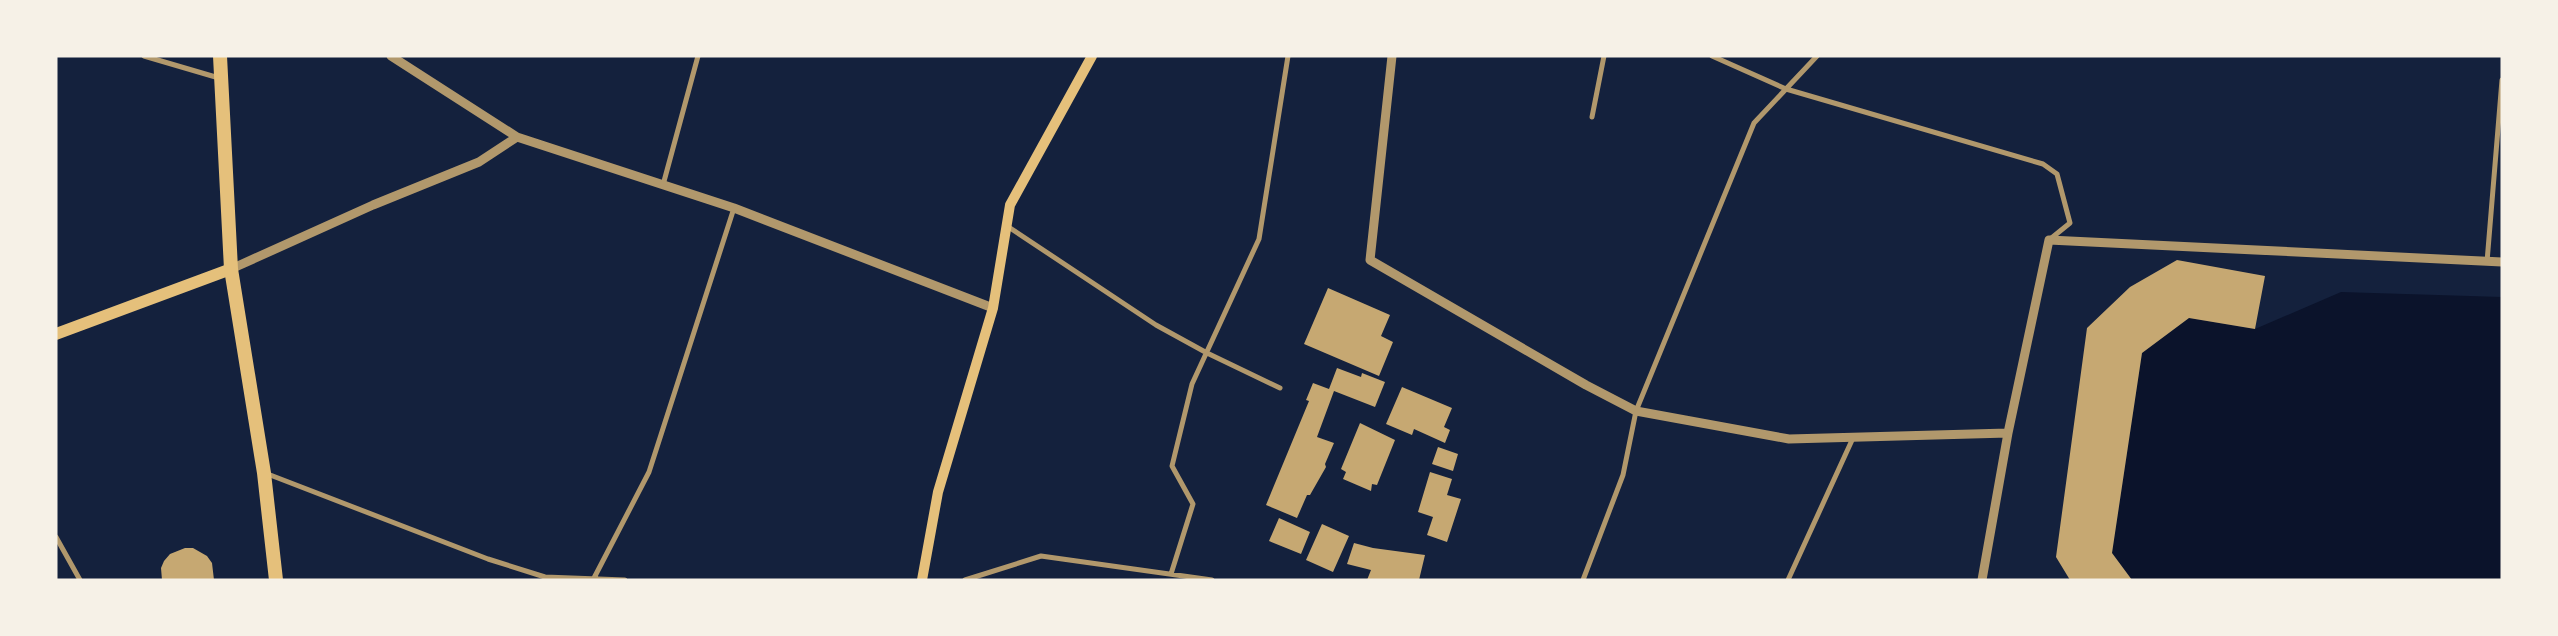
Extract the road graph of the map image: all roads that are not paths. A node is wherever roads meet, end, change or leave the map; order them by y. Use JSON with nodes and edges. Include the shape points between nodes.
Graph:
{"nodes":[{"id":1,"x":144,"y":56,"type":"edge"},
{"id":2,"x":220,"y":56,"type":"edge"},
{"id":3,"x":391,"y":56,"type":"edge"},
{"id":4,"x":698,"y":56,"type":"edge"},
{"id":5,"x":1092,"y":56,"type":"edge"},
{"id":6,"x":1288,"y":56,"type":"edge"},
{"id":7,"x":1392,"y":56,"type":"edge"},
{"id":8,"x":1604,"y":56,"type":"edge"},
{"id":9,"x":1712,"y":56,"type":"edge"},
{"id":10,"x":1817,"y":56,"type":"edge"},
{"id":11,"x":222,"y":78,"type":"junction"},
{"id":12,"x":2502,"y":80,"type":"edge"},
{"id":13,"x":1786,"y":89,"type":"junction"},
{"id":14,"x":1592,"y":117,"type":"dead end"},
{"id":15,"x":518,"y":137,"type":"junction"},
{"id":16,"x":663,"y":185,"type":"junction"},
{"id":17,"x":734,"y":208,"type":"junction"},
{"id":18,"x":1006,"y":226,"type":"junction"},
{"id":19,"x":2049,"y":240,"type":"junction"},
{"id":20,"x":2487,"y":262,"type":"junction"},
{"id":21,"x":2502,"y":262,"type":"edge"},
{"id":22,"x":230,"y":269,"type":"junction"},
{"id":23,"x":993,"y":308,"type":"junction"},
{"id":24,"x":56,"y":334,"type":"edge"},
{"id":25,"x":1207,"y":353,"type":"junction"},
{"id":26,"x":1280,"y":388,"type":"dead end"},
{"id":27,"x":1636,"y":411,"type":"junction"},
{"id":28,"x":2008,"y":434,"type":"junction"},
{"id":29,"x":1853,"y":438,"type":"junction"},
{"id":30,"x":264,"y":473,"type":"junction"},
{"id":31,"x":56,"y":537,"type":"edge"},
{"id":32,"x":1171,"y":574,"type":"junction"},
{"id":33,"x":594,"y":578,"type":"junction"},
{"id":34,"x":80,"y":580,"type":"edge"},
{"id":35,"x":276,"y":580,"type":"edge"},
{"id":36,"x":625,"y":580,"type":"edge"},
{"id":37,"x":922,"y":580,"type":"edge"},
{"id":38,"x":965,"y":580,"type":"edge"},
{"id":39,"x":1212,"y":580,"type":"edge"},
{"id":40,"x":1583,"y":580,"type":"edge"},
{"id":41,"x":1788,"y":580,"type":"edge"},
{"id":42,"x":1982,"y":580,"type":"edge"}],
"edges":[{"from":1,"to":11,"type":"street"},
{"from":2,"to":11,"type":"highway"},
{"from":3,"to":15,"type":"street"},
{"from":4,"to":16,"type":"street"},
{"from":5,"to":18,"type":"main road","via":[[1010,205]]},
{"from":6,"to":25,"type":"street","via":[[1259,239]]},
{"from":7,"to":27,"type":"street","via":[[1370,260]]},
{"from":8,"to":14,"type":"street"},
{"from":9,"to":13,"type":"street"},
{"from":10,"to":13,"type":"street"},
{"from":11,"to":22,"type":"highway"},
{"from":12,"to":20,"type":"street"},
{"from":13,"to":19,"type":"street","via":[[2043,164],[2057,174],[2070,223]]},
{"from":13,"to":27,"type":"street","via":[[1754,123]]},
{"from":15,"to":16,"type":"street"},
{"from":15,"to":22,"type":"street","via":[[479,162],[372,205]]},
{"from":16,"to":17,"type":"street"},
{"from":17,"to":23,"type":"street"},
{"from":17,"to":33,"type":"street","via":[[649,472]]},
{"from":18,"to":23,"type":"main road"},
{"from":18,"to":25,"type":"street","via":[[1156,325]]},
{"from":19,"to":20,"type":"street"},
{"from":19,"to":28,"type":"street"},
{"from":20,"to":21,"type":"street"},
{"from":22,"to":24,"type":"main road"},
{"from":22,"to":30,"type":"highway"},
{"from":23,"to":37,"type":"main road","via":[[938,492]]},
{"from":25,"to":26,"type":"street"},
{"from":25,"to":32,"type":"street","via":[[1192,384],[1172,466],[1193,504]]},
{"from":27,"to":29,"type":"street","via":[[1789,439]]},
{"from":27,"to":40,"type":"street","via":[[1623,475]]},
{"from":28,"to":29,"type":"street"},
{"from":28,"to":42,"type":"street"},
{"from":29,"to":41,"type":"street"},
{"from":30,"to":33,"type":"street","via":[[488,559],[545,577]]},
{"from":30,"to":35,"type":"highway"},
{"from":31,"to":34,"type":"street"},
{"from":32,"to":38,"type":"street","via":[[1041,556]]},
{"from":32,"to":39,"type":"street"},
{"from":33,"to":36,"type":"street"}]}
